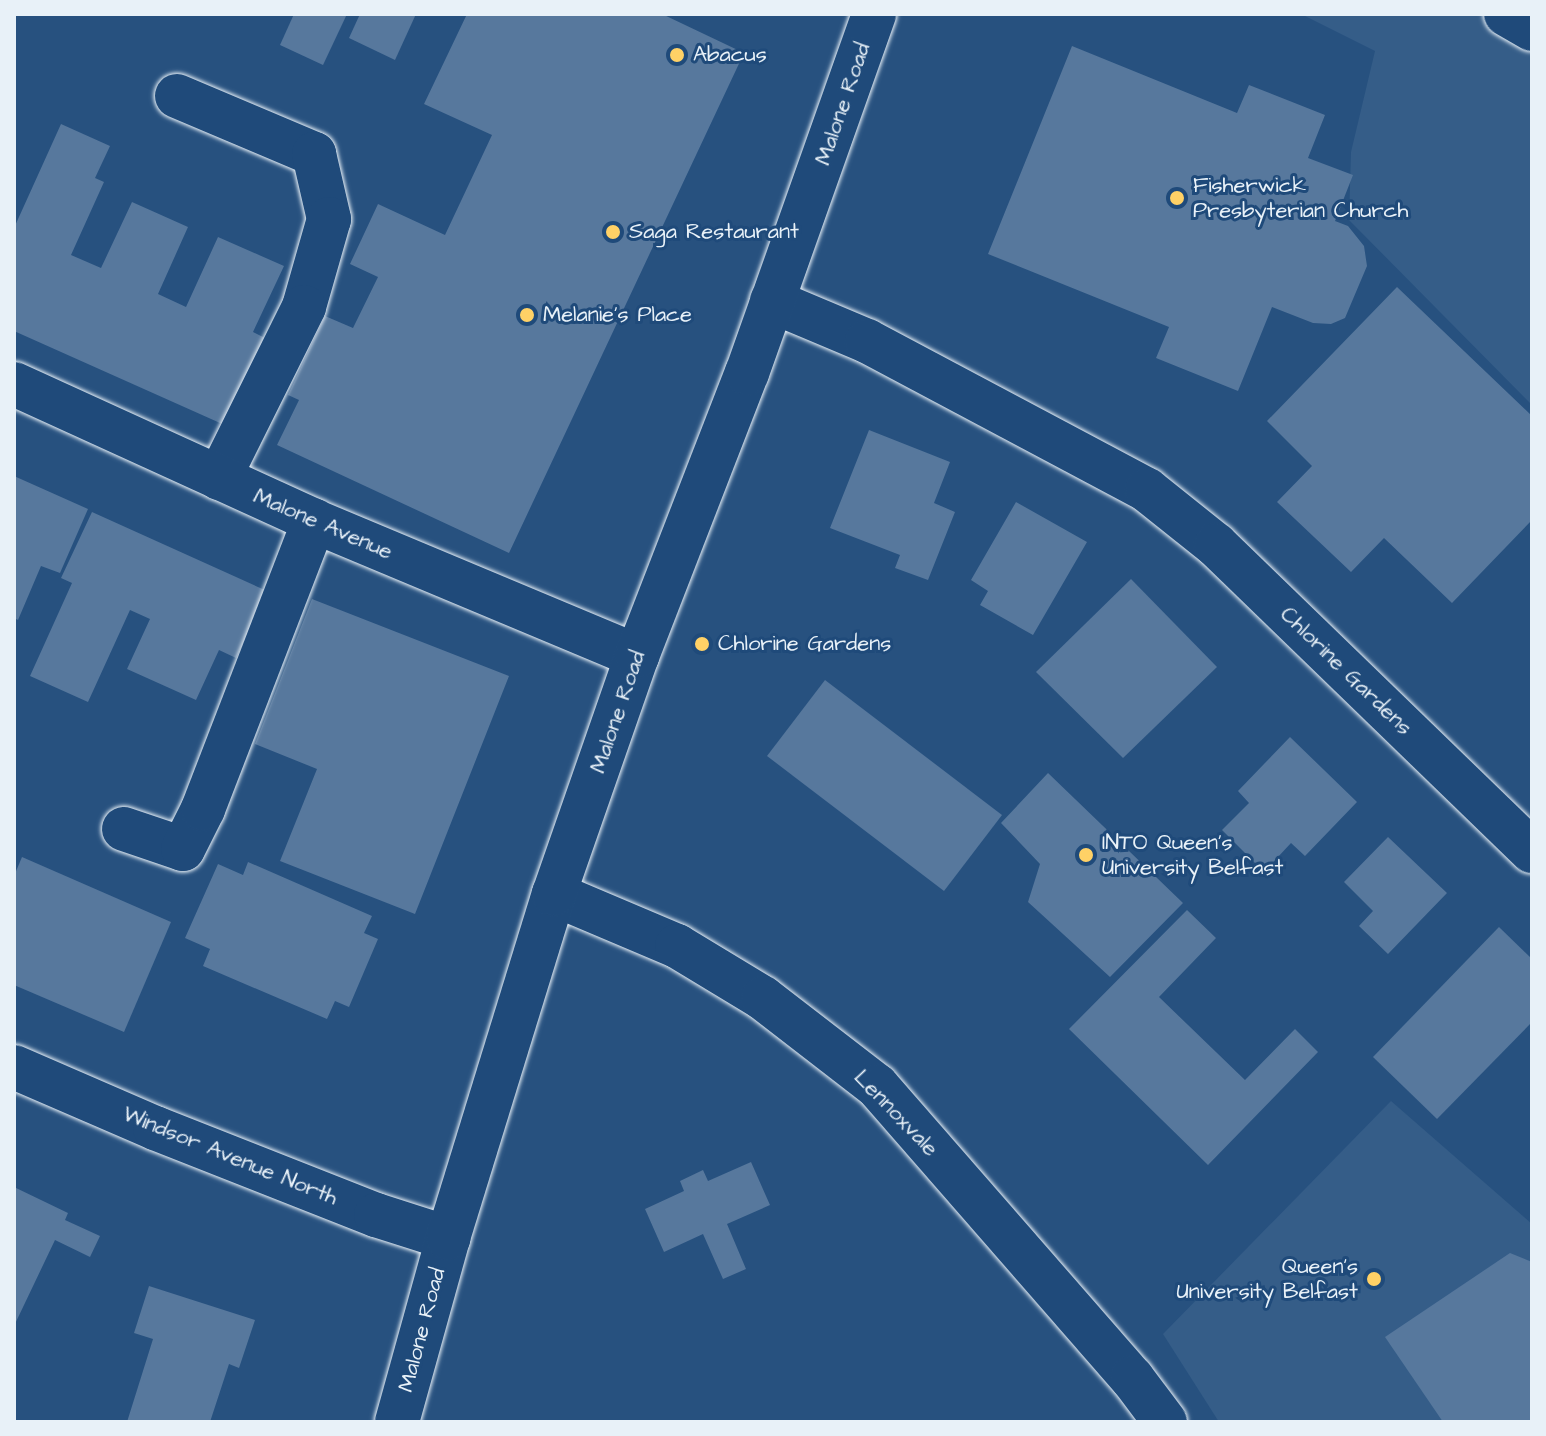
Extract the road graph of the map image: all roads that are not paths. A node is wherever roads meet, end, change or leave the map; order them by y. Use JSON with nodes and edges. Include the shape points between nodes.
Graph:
{"nodes":[{"id":1,"x":874,"y":14,"type":"edge"},
{"id":2,"x":1506,"y":14,"type":"edge"},
{"id":3,"x":1532,"y":29,"type":"edge"},
{"id":4,"x":177,"y":96,"type":"dead end"},
{"id":5,"x":772,"y":301,"type":"junction"},
{"id":6,"x":14,"y":384,"type":"edge"},
{"id":7,"x":219,"y":478,"type":"junction"},
{"id":8,"x":314,"y":521,"type":"junction"},
{"id":9,"x":637,"y":656,"type":"junction"},
{"id":10,"x":124,"y":829,"type":"dead end"},
{"id":11,"x":1532,"y":851,"type":"edge"},
{"id":12,"x":554,"y":894,"type":"junction"},
{"id":13,"x":14,"y":1067,"type":"edge"},
{"id":14,"x":448,"y":1238,"type":"junction"},
{"id":15,"x":397,"y":1422,"type":"edge"},
{"id":16,"x":1165,"y":1422,"type":"edge"}],
"edges":[{"from":1,"to":5,"type":"street","name":"Malone Road"},
{"from":2,"to":3,"type":"street"},
{"from":4,"to":7,"type":"street","via":[[314,154],[329,219],[304,307]]},
{"from":5,"to":9,"type":"street","name":"Malone Road"},
{"from":5,"to":11,"type":"street","name":"Chlorine Gardens","via":[[867,341],[1147,490],[1216,545]]},
{"from":6,"to":7,"type":"street","name":"Malone Avenue"},
{"from":7,"to":8,"type":"street","name":"Malone Avenue"},
{"from":8,"to":9,"type":"street","name":"Malone Avenue"},
{"from":8,"to":10,"type":"street","via":[[183,849]]},
{"from":9,"to":12,"type":"street","name":"Malone Road"},
{"from":12,"to":14,"type":"street","name":"Malone Road"},
{"from":12,"to":16,"type":"street","name":"Lennoxvale","via":[[677,946],[763,998],[877,1086]]},
{"from":13,"to":14,"type":"street","name":"Windsor Avenue North","via":[[155,1128]]},
{"from":14,"to":15,"type":"street","name":"Malone Road"}]}
